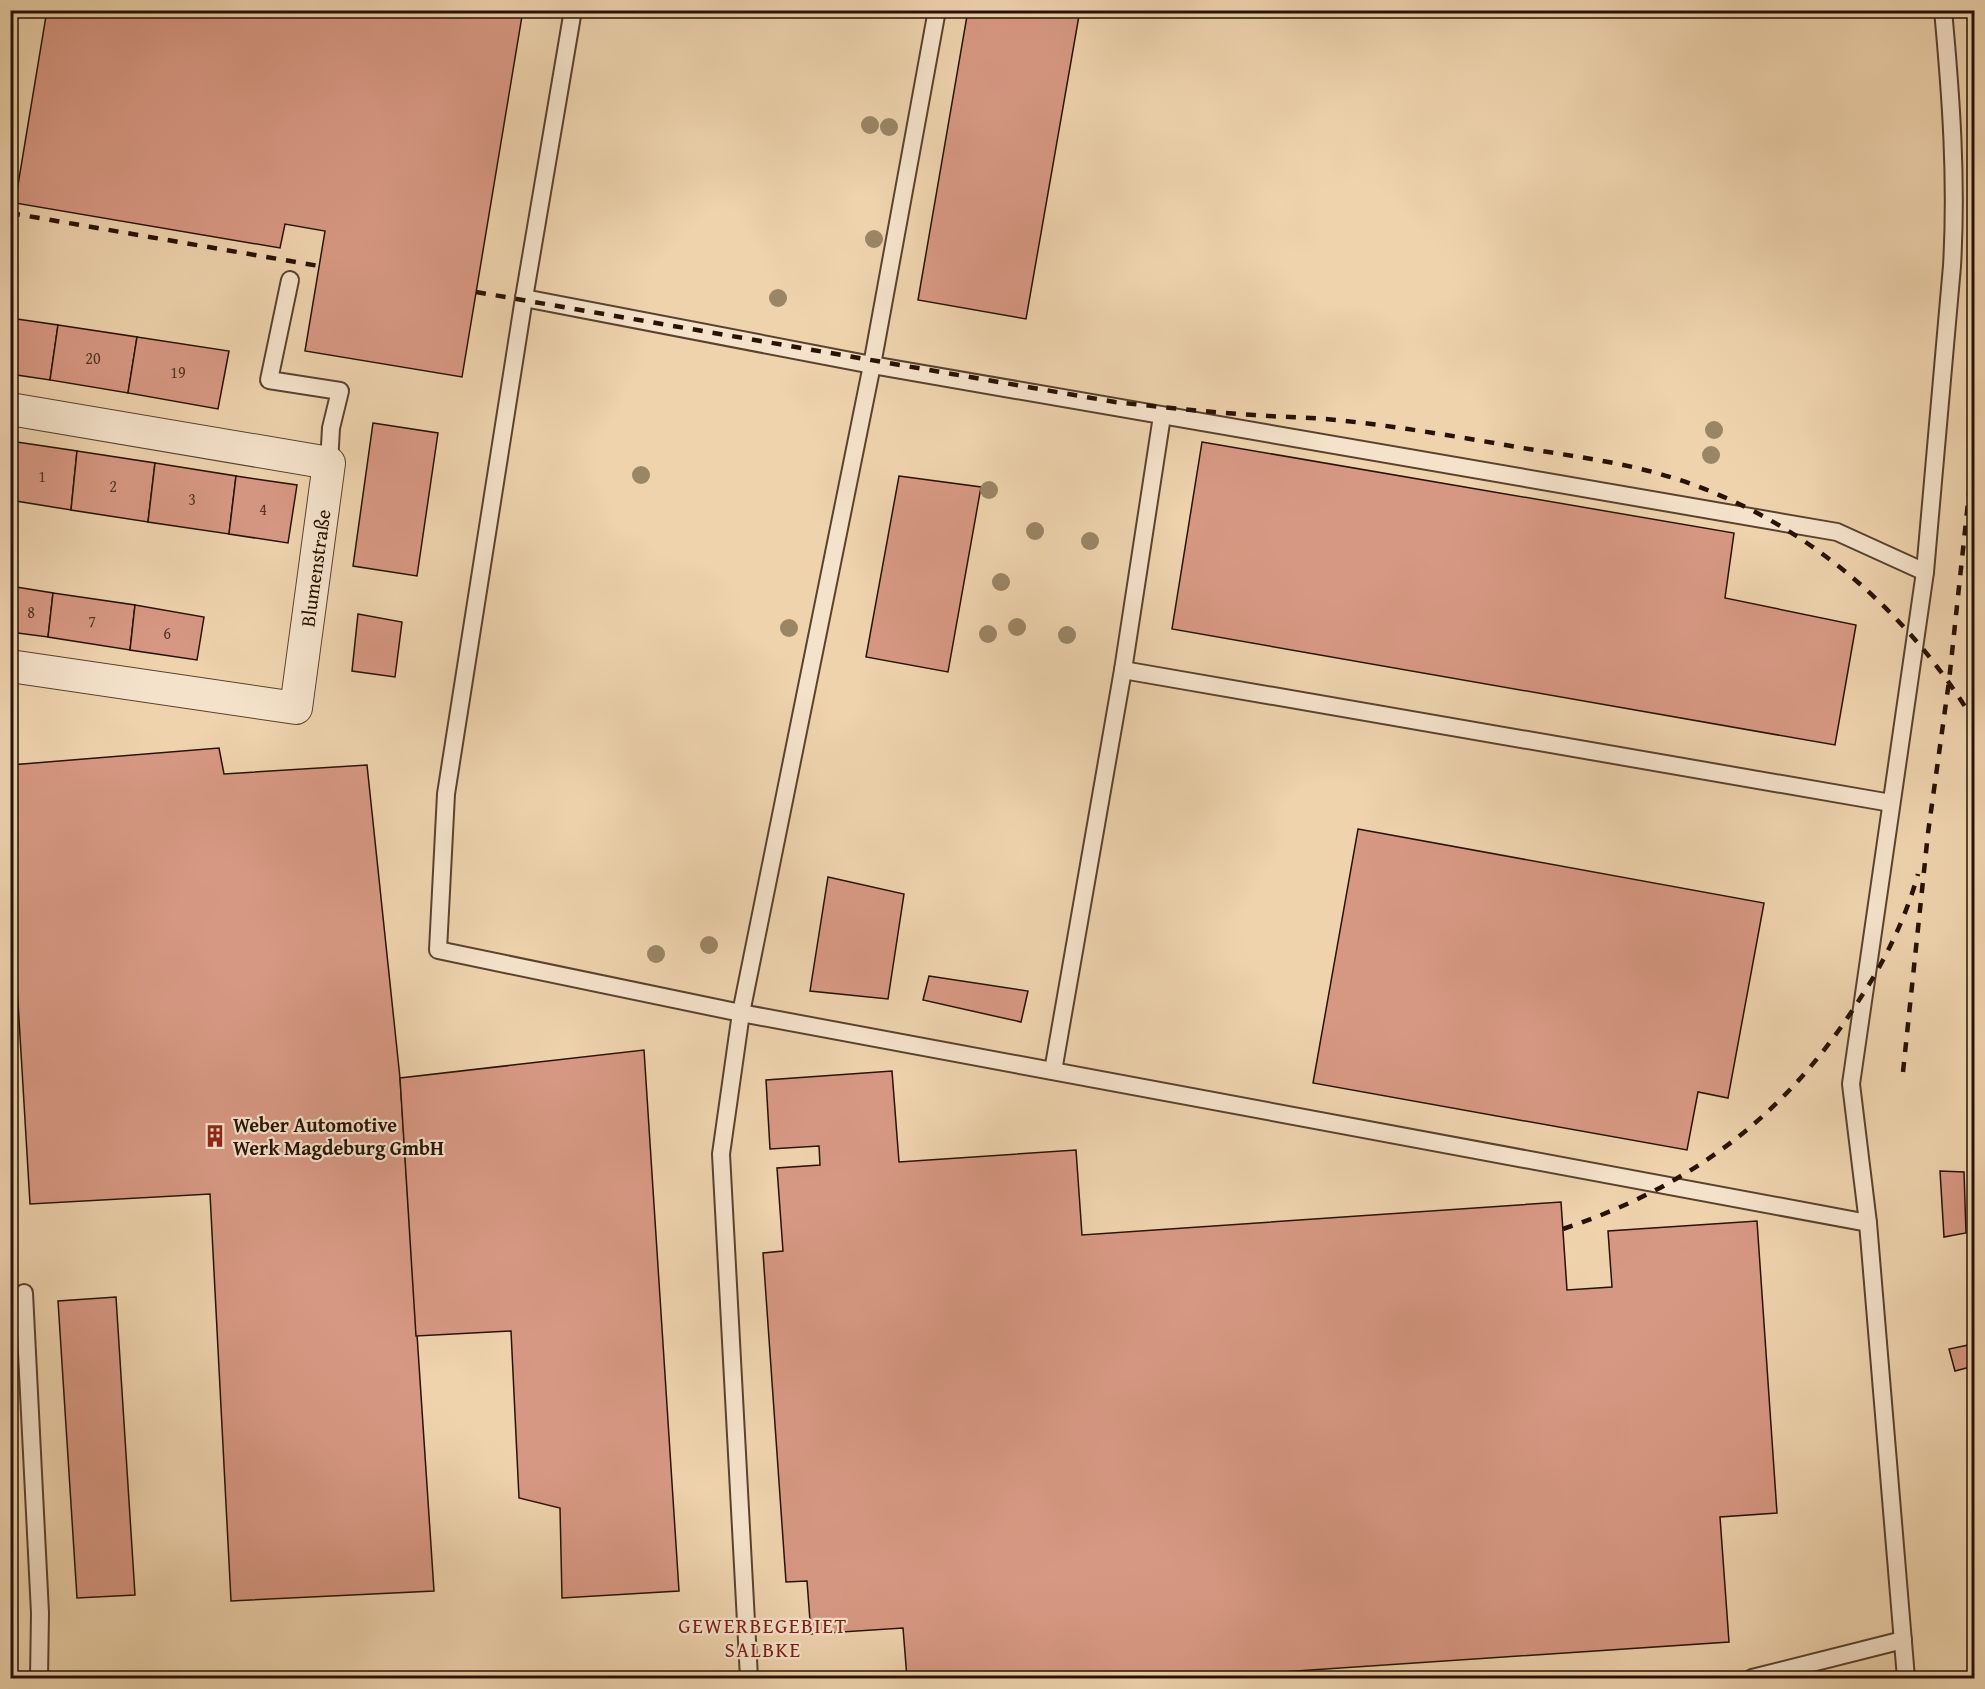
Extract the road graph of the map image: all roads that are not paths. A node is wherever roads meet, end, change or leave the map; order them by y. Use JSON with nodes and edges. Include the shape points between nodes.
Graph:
{"nodes":[{"id":1,"x":573,"y":10,"type":"edge"},
{"id":2,"x":937,"y":10,"type":"edge"},
{"id":3,"x":1943,"y":10,"type":"edge"},
{"id":4,"x":290,"y":280,"type":"dead end"},
{"id":5,"x":524,"y":298,"type":"junction"},
{"id":6,"x":872,"y":365,"type":"junction"},
{"id":7,"x":10,"y":409,"type":"edge"},
{"id":8,"x":1162,"y":416,"type":"junction"},
{"id":9,"x":329,"y":463,"type":"junction"},
{"id":10,"x":1924,"y":572,"type":"junction"},
{"id":11,"x":10,"y":666,"type":"edge"},
{"id":12,"x":1123,"y":670,"type":"junction"},
{"id":13,"x":1891,"y":803,"type":"junction"},
{"id":14,"x":741,"y":1013,"type":"junction"},
{"id":15,"x":1053,"y":1071,"type":"junction"},
{"id":16,"x":1868,"y":1223,"type":"junction"},
{"id":17,"x":24,"y":1293,"type":"dead end"},
{"id":18,"x":1903,"y":1640,"type":"junction"},
{"id":19,"x":39,"y":1678,"type":"edge"},
{"id":20,"x":749,"y":1678,"type":"edge"},
{"id":21,"x":1752,"y":1678,"type":"edge"},
{"id":22,"x":1906,"y":1678,"type":"edge"}],
"edges":[{"from":1,"to":5,"type":"lane"},
{"from":2,"to":6,"type":"lane"},
{"from":3,"to":10,"type":"lane","via":[[1953,113],[1955,227]]},
{"from":4,"to":9,"type":"lane","via":[[269,380],[340,391],[331,428]]},
{"from":5,"to":6,"type":"lane"},
{"from":5,"to":14,"type":"lane","via":[[446,794],[438,950]]},
{"from":6,"to":8,"type":"lane"},
{"from":6,"to":14,"type":"lane"},
{"from":7,"to":9,"type":"street"},
{"from":8,"to":10,"type":"lane","via":[[1837,532]]},
{"from":8,"to":12,"type":"lane"},
{"from":9,"to":11,"type":"street","name":"Blumenstraße","via":[[296,708]]},
{"from":10,"to":13,"type":"lane"},
{"from":12,"to":13,"type":"lane"},
{"from":12,"to":15,"type":"lane"},
{"from":13,"to":16,"type":"lane","via":[[1851,1084]]},
{"from":14,"to":15,"type":"lane"},
{"from":14,"to":20,"type":"lane","via":[[721,1154]]},
{"from":15,"to":16,"type":"lane"},
{"from":16,"to":18,"type":"lane"},
{"from":17,"to":19,"type":"lane","via":[[40,1613]]},
{"from":18,"to":21,"type":"lane"},
{"from":18,"to":22,"type":"lane"}]}
